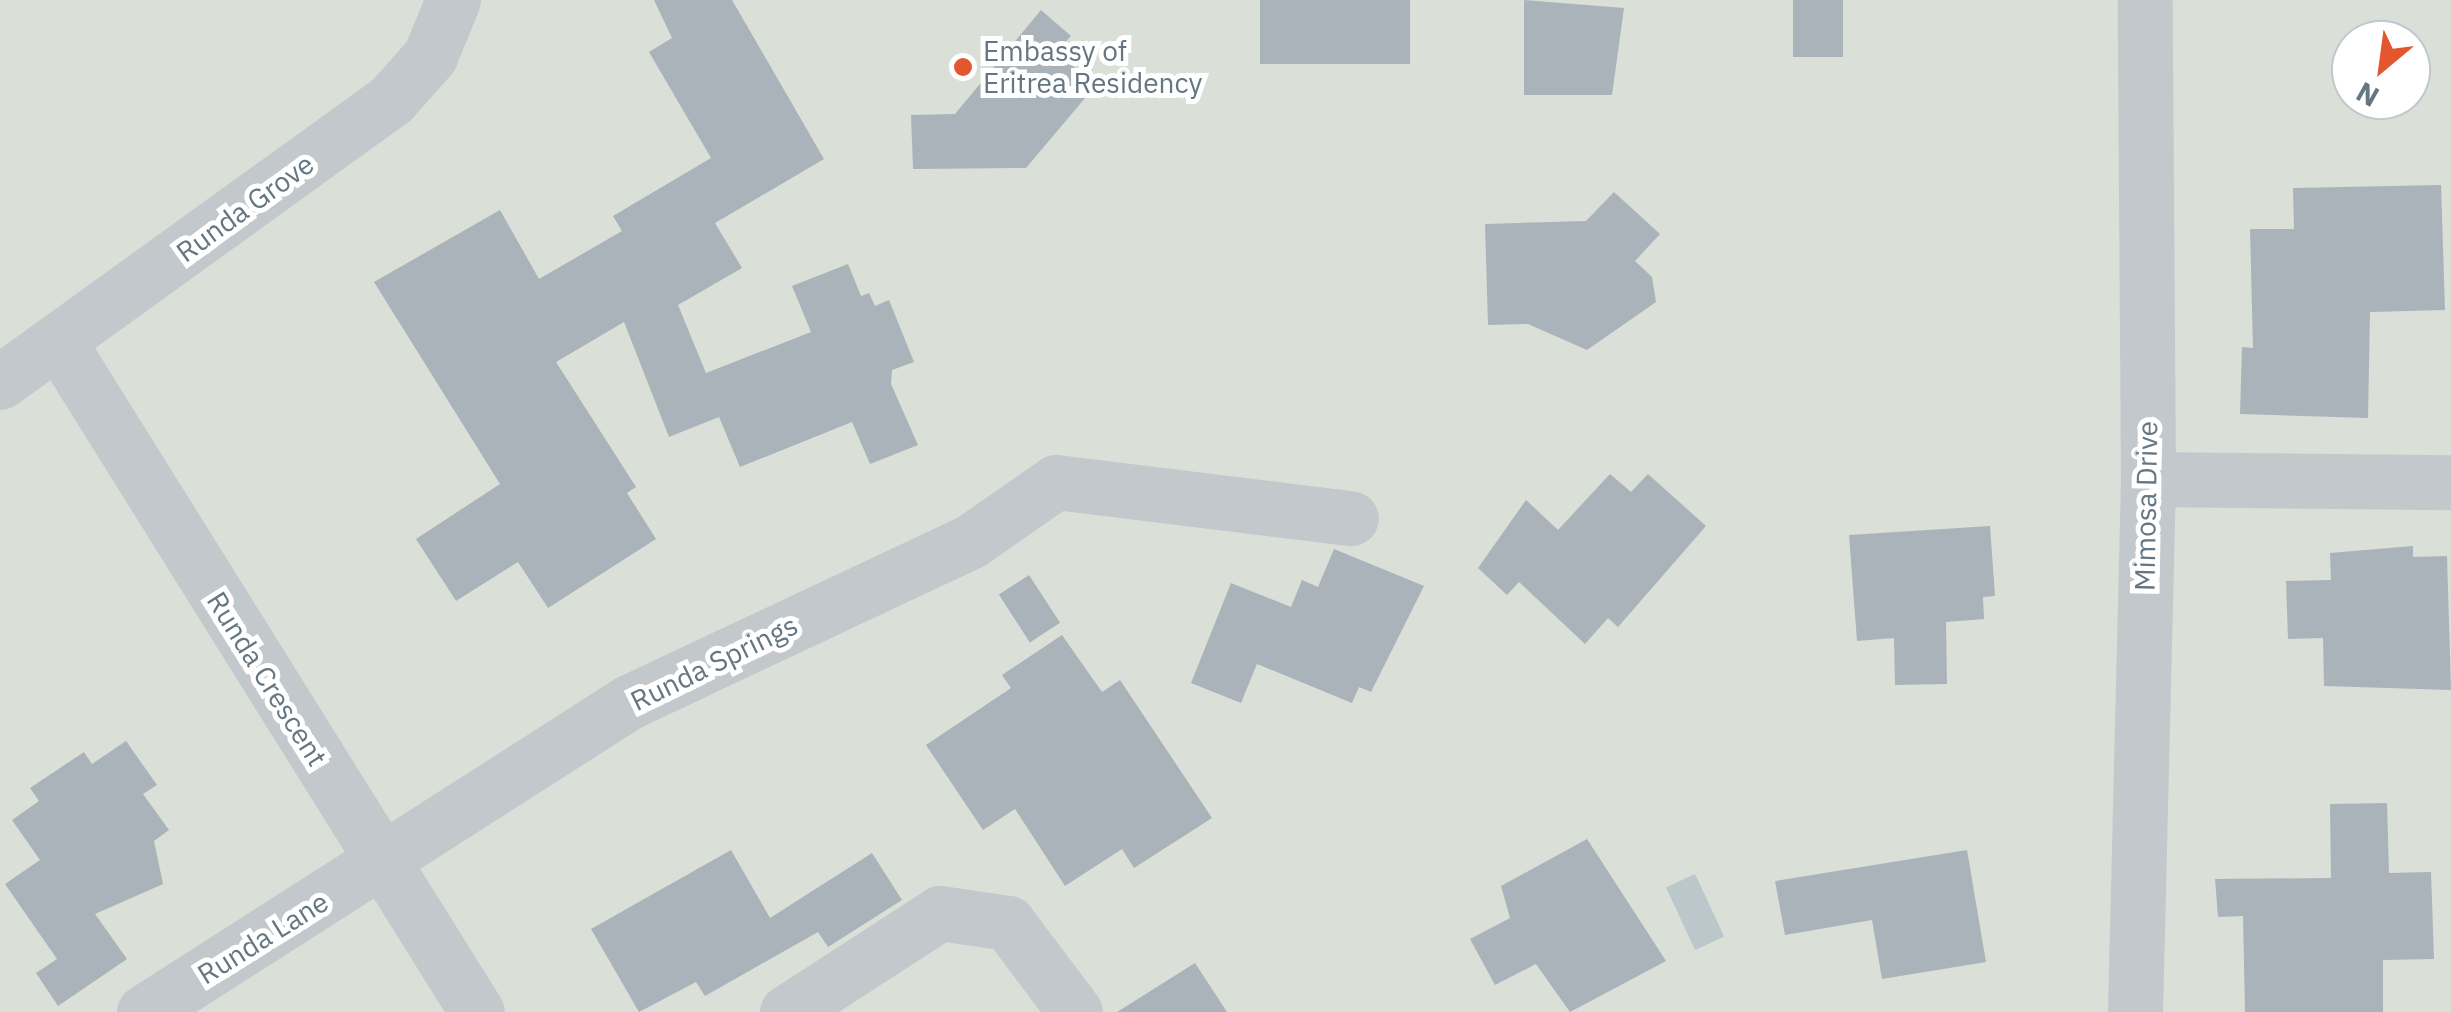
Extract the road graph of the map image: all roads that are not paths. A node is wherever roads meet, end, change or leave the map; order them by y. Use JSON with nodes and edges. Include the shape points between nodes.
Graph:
{"nodes":[{"id":1,"x":453,"y":0,"type":"edge"},
{"id":2,"x":2144,"y":0,"type":"edge"},
{"id":3,"x":60,"y":344,"type":"junction"},
{"id":4,"x":0,"y":382,"type":"edge"},
{"id":5,"x":2148,"y":478,"type":"junction"},
{"id":6,"x":2451,"y":482,"type":"edge"},
{"id":7,"x":1351,"y":518,"type":"dead end"},
{"id":8,"x":382,"y":864,"type":"junction"},
{"id":9,"x":144,"y":1012,"type":"edge"},
{"id":10,"x":477,"y":1012,"type":"edge"},
{"id":11,"x":788,"y":1012,"type":"edge"},
{"id":12,"x":1075,"y":1012,"type":"edge"},
{"id":13,"x":2135,"y":1012,"type":"edge"}],
"edges":[{"from":1,"to":3,"type":"street","name":"Runda Grove","via":[[430,56],[391,100]]},
{"from":2,"to":5,"type":"street","name":"Mimosa Drive"},
{"from":3,"to":4,"type":"street","name":"Runda Grove"},
{"from":3,"to":8,"type":"street","name":"Runda Crescent"},
{"from":5,"to":6,"type":"street"},
{"from":5,"to":13,"type":"street","name":"Mimosa Drive"},
{"from":7,"to":8,"type":"street","name":"Runda Springs","via":[[1056,482],[972,541],[629,702]]},
{"from":8,"to":9,"type":"street","name":"Runda Lane"},
{"from":8,"to":10,"type":"street","name":"Runda Crescent"},
{"from":11,"to":12,"type":"street","via":[[940,913],[1008,923]]}]}
